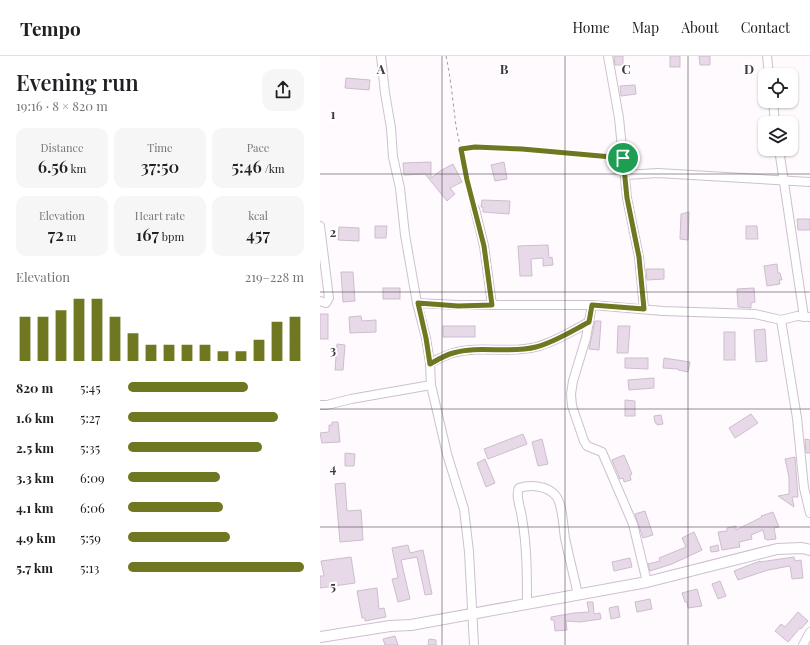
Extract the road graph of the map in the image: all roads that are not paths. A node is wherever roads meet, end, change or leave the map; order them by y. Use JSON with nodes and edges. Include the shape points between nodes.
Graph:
{"nodes":[{"id":1,"x":381,"y":56,"type":"edge"},
{"id":2,"x":608,"y":56,"type":"edge"},
{"id":3,"x":767,"y":56,"type":"edge"},
{"id":4,"x":768,"y":68,"type":"edge"},
{"id":5,"x":780,"y":156,"type":"edge"},
{"id":6,"x":625,"y":175,"type":"junction"},
{"id":7,"x":783,"y":181,"type":"junction"},
{"id":8,"x":810,"y":182,"type":"edge"},
{"id":9,"x":475,"y":210,"type":"road end"},
{"id":10,"x":320,"y":226,"type":"edge"},
{"id":11,"x":320,"y":301,"type":"edge"},
{"id":12,"x":418,"y":303,"type":"junction"},
{"id":13,"x":492,"y":305,"type":"junction"},
{"id":14,"x":592,"y":305,"type":"junction"},
{"id":15,"x":644,"y":309,"type":"junction"},
{"id":16,"x":807,"y":317,"type":"edge"},
{"id":17,"x":781,"y":320,"type":"junction"},
{"id":18,"x":589,"y":322,"type":"junction"},
{"id":19,"x":430,"y":364,"type":"junction"},
{"id":20,"x":431,"y":385,"type":"junction"},
{"id":21,"x":320,"y":405,"type":"edge"},
{"id":22,"x":810,"y":513,"type":"edge"},
{"id":23,"x":810,"y":550,"type":"edge"},
{"id":24,"x":647,"y":582,"type":"junction"},
{"id":25,"x":578,"y":595,"type":"junction"},
{"id":26,"x":527,"y":604,"type":"junction"},
{"id":27,"x":473,"y":614,"type":"junction"},
{"id":28,"x":810,"y":632,"type":"edge"},
{"id":29,"x":320,"y":637,"type":"edge"},
{"id":30,"x":474,"y":645,"type":"edge"},
{"id":31,"x":803,"y":645,"type":"edge"}],
"edges":[{"from":1,"to":12,"type":"street","via":[[393,158]]},
{"from":2,"to":6,"type":"street","via":[[619,118]]},
{"from":3,"to":4,"type":"street"},
{"from":5,"to":7,"type":"street"},
{"from":6,"to":7,"type":"street","via":[[658,173]]},
{"from":6,"to":15,"type":"street","via":[[639,257]]},
{"from":7,"to":8,"type":"street"},
{"from":7,"to":16,"type":"street"},
{"from":9,"to":13,"type":"street","via":[[484,246]]},
{"from":10,"to":11,"type":"street","via":[[329,295],[326,303]]},
{"from":12,"to":13,"type":"street"},
{"from":12,"to":19,"type":"street"},
{"from":13,"to":14,"type":"street"},
{"from":14,"to":15,"type":"street"},
{"from":14,"to":18,"type":"street"},
{"from":15,"to":17,"type":"street","via":[[755,314]]},
{"from":16,"to":17,"type":"street","via":[[797,316]]},
{"from":17,"to":22,"type":"street","via":[[798,418],[804,488]]},
{"from":18,"to":19,"type":"street","via":[[535,347],[466,350],[452,353]]},
{"from":18,"to":24,"type":"street","via":[[573,381],[572,406],[584,441],[588,446],[602,452],[633,524]]},
{"from":19,"to":20,"type":"street"},
{"from":20,"to":21,"type":"street"},
{"from":20,"to":27,"type":"street","via":[[446,454],[464,509],[470,552]]},
{"from":23,"to":24,"type":"street","via":[[777,549]]},
{"from":24,"to":25,"type":"street"},
{"from":25,"to":26,"type":"street"},
{"from":25,"to":26,"type":"street","via":[[556,497],[547,489],[527,485],[519,488],[517,492],[527,558]]},
{"from":26,"to":27,"type":"street"},
{"from":27,"to":29,"type":"street"},
{"from":27,"to":30,"type":"street"},
{"from":28,"to":31,"type":"street"}]}
